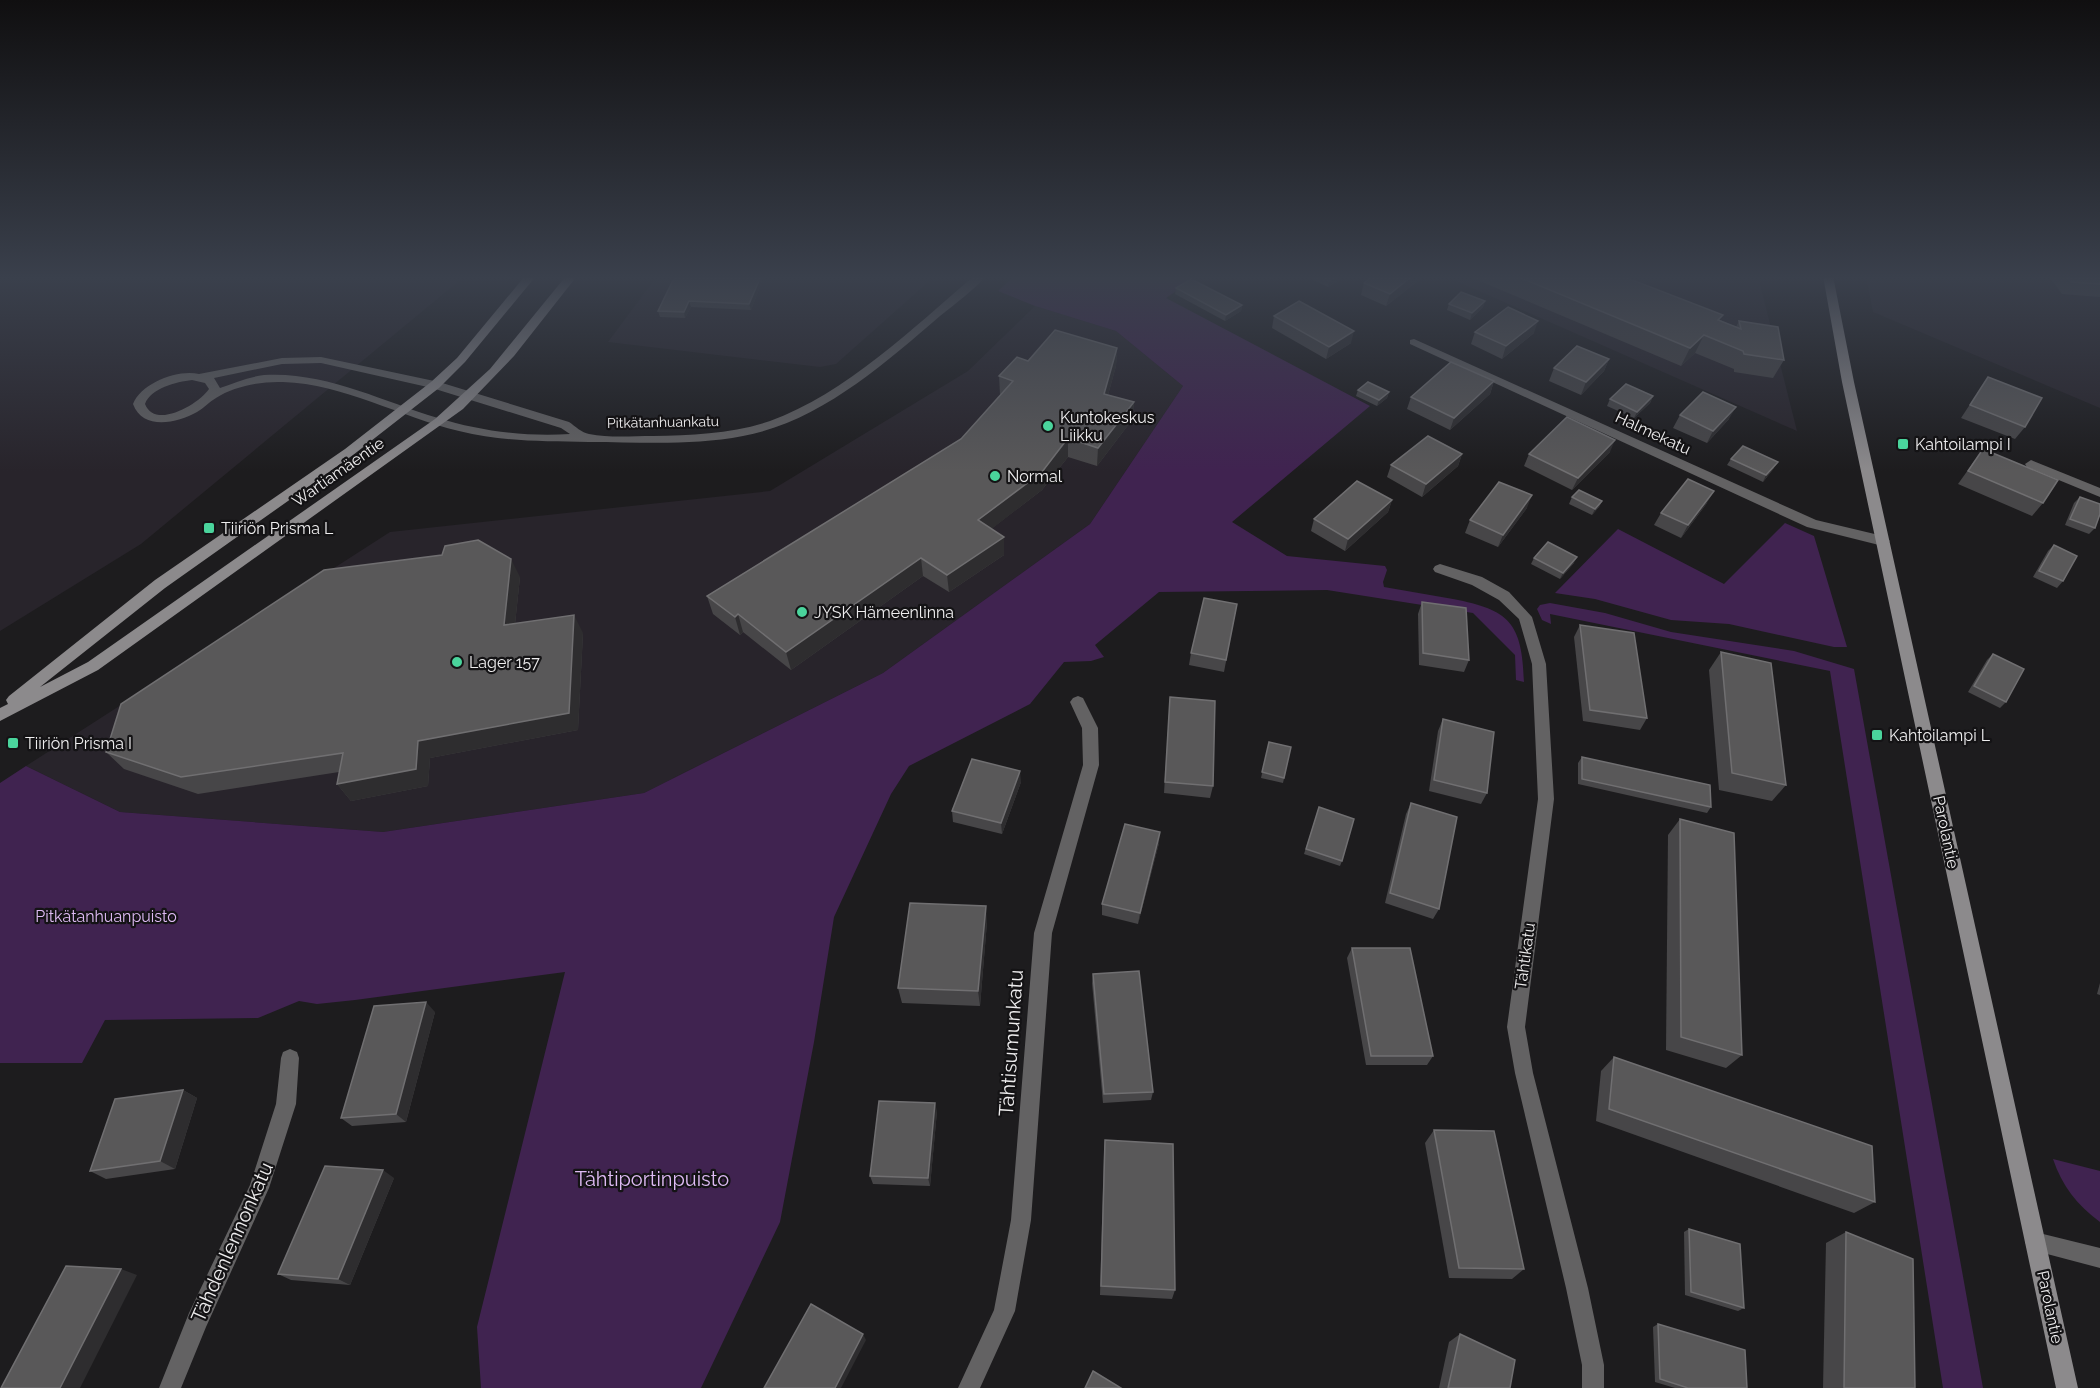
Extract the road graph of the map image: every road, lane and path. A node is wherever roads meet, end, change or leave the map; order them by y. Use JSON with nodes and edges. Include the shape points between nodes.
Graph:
{"nodes":[{"id":1,"x":477,"y":341,"type":"edge"},
{"id":2,"x":522,"y":341,"type":"edge"},
{"id":3,"x":903,"y":341,"type":"edge"},
{"id":4,"x":1840,"y":341,"type":"edge"},
{"id":5,"x":1414,"y":342,"type":"dead end"},
{"id":6,"x":202,"y":377,"type":"junction"},
{"id":7,"x":435,"y":385,"type":"junction"},
{"id":8,"x":212,"y":395,"type":"junction"},
{"id":9,"x":471,"y":397,"type":"junction"},
{"id":10,"x":402,"y":411,"type":"junction"},
{"id":11,"x":439,"y":422,"type":"junction"},
{"id":12,"x":584,"y":438,"type":"junction"},
{"id":13,"x":2031,"y":464,"type":"dead end"},
{"id":14,"x":2100,"y":493,"type":"edge"},
{"id":15,"x":1883,"y":541,"type":"junction"},
{"id":16,"x":1440,"y":569,"type":"dead end"},
{"id":17,"x":1078,"y":702,"type":"dead end"},
{"id":18,"x":0,"y":713,"type":"edge"},
{"id":19,"x":290,"y":1058,"type":"dead end"},
{"id":20,"x":2035,"y":1242,"type":"junction"},
{"id":21,"x":2100,"y":1258,"type":"edge"},
{"id":22,"x":170,"y":1388,"type":"edge"},
{"id":23,"x":969,"y":1388,"type":"edge"},
{"id":24,"x":1593,"y":1388,"type":"edge"},
{"id":25,"x":2067,"y":1388,"type":"edge"}],
"edges":[{"from":1,"to":7,"type":"main road","name":"Wartiamäentie"},
{"from":2,"to":9,"type":"main road","name":"Wartiamäentie"},
{"from":3,"to":12,"type":"street","name":"Pitkätanhuankatu","via":[[840,388],[777,422],[747,432],[648,440]]},
{"from":4,"to":15,"type":"main road","name":"Parolantie"},
{"from":5,"to":15,"type":"street","name":"Halmekatu","via":[[1812,524]]},
{"from":6,"to":7,"type":"street","name":"Pitkätanhuankatu","via":[[306,359]]},
{"from":6,"to":8,"type":"street","via":[[213,384]]},
{"from":6,"to":8,"type":"street","name":"Pitkätanhuankatu","via":[[182,377],[161,384],[146,394],[140,409],[154,418],[177,416],[200,407]]},
{"from":7,"to":9,"type":"street","name":"Pitkätanhuankatu"},
{"from":7,"to":10,"type":"main road","name":"Wartiamäentie"},
{"from":8,"to":10,"type":"street","via":[[257,380],[277,378],[317,383]]},
{"from":9,"to":11,"type":"main road","name":"Wartiamäentie"},
{"from":9,"to":12,"type":"street","name":"Pitkätanhuankatu","via":[[566,425]]},
{"from":10,"to":11,"type":"street"},
{"from":10,"to":18,"type":"main road","name":"Wartiamäentie","via":[[160,584]]},
{"from":11,"to":12,"type":"street","via":[[541,439]]},
{"from":11,"to":18,"type":"main road","name":"Wartiamäentie","via":[[93,666]]},
{"from":13,"to":14,"type":"street"},
{"from":15,"to":20,"type":"main road","name":"Parolantie"},
{"from":16,"to":24,"type":"street","name":"Tähtikatu","via":[[1477,581],[1504,596],[1525,617],[1539,664],[1546,799],[1516,1027],[1579,1299],[1593,1365]]},
{"from":17,"to":23,"type":"street","name":"Tähtisumunkatu","via":[[1090,728],[1091,765],[1043,933],[1021,1220],[1004,1311]]},
{"from":19,"to":22,"type":"street","name":"Tähdenlennonkatu","via":[[286,1104],[259,1188]]},
{"from":20,"to":21,"type":"street"},
{"from":20,"to":25,"type":"main road","name":"Parolantie"}]}
